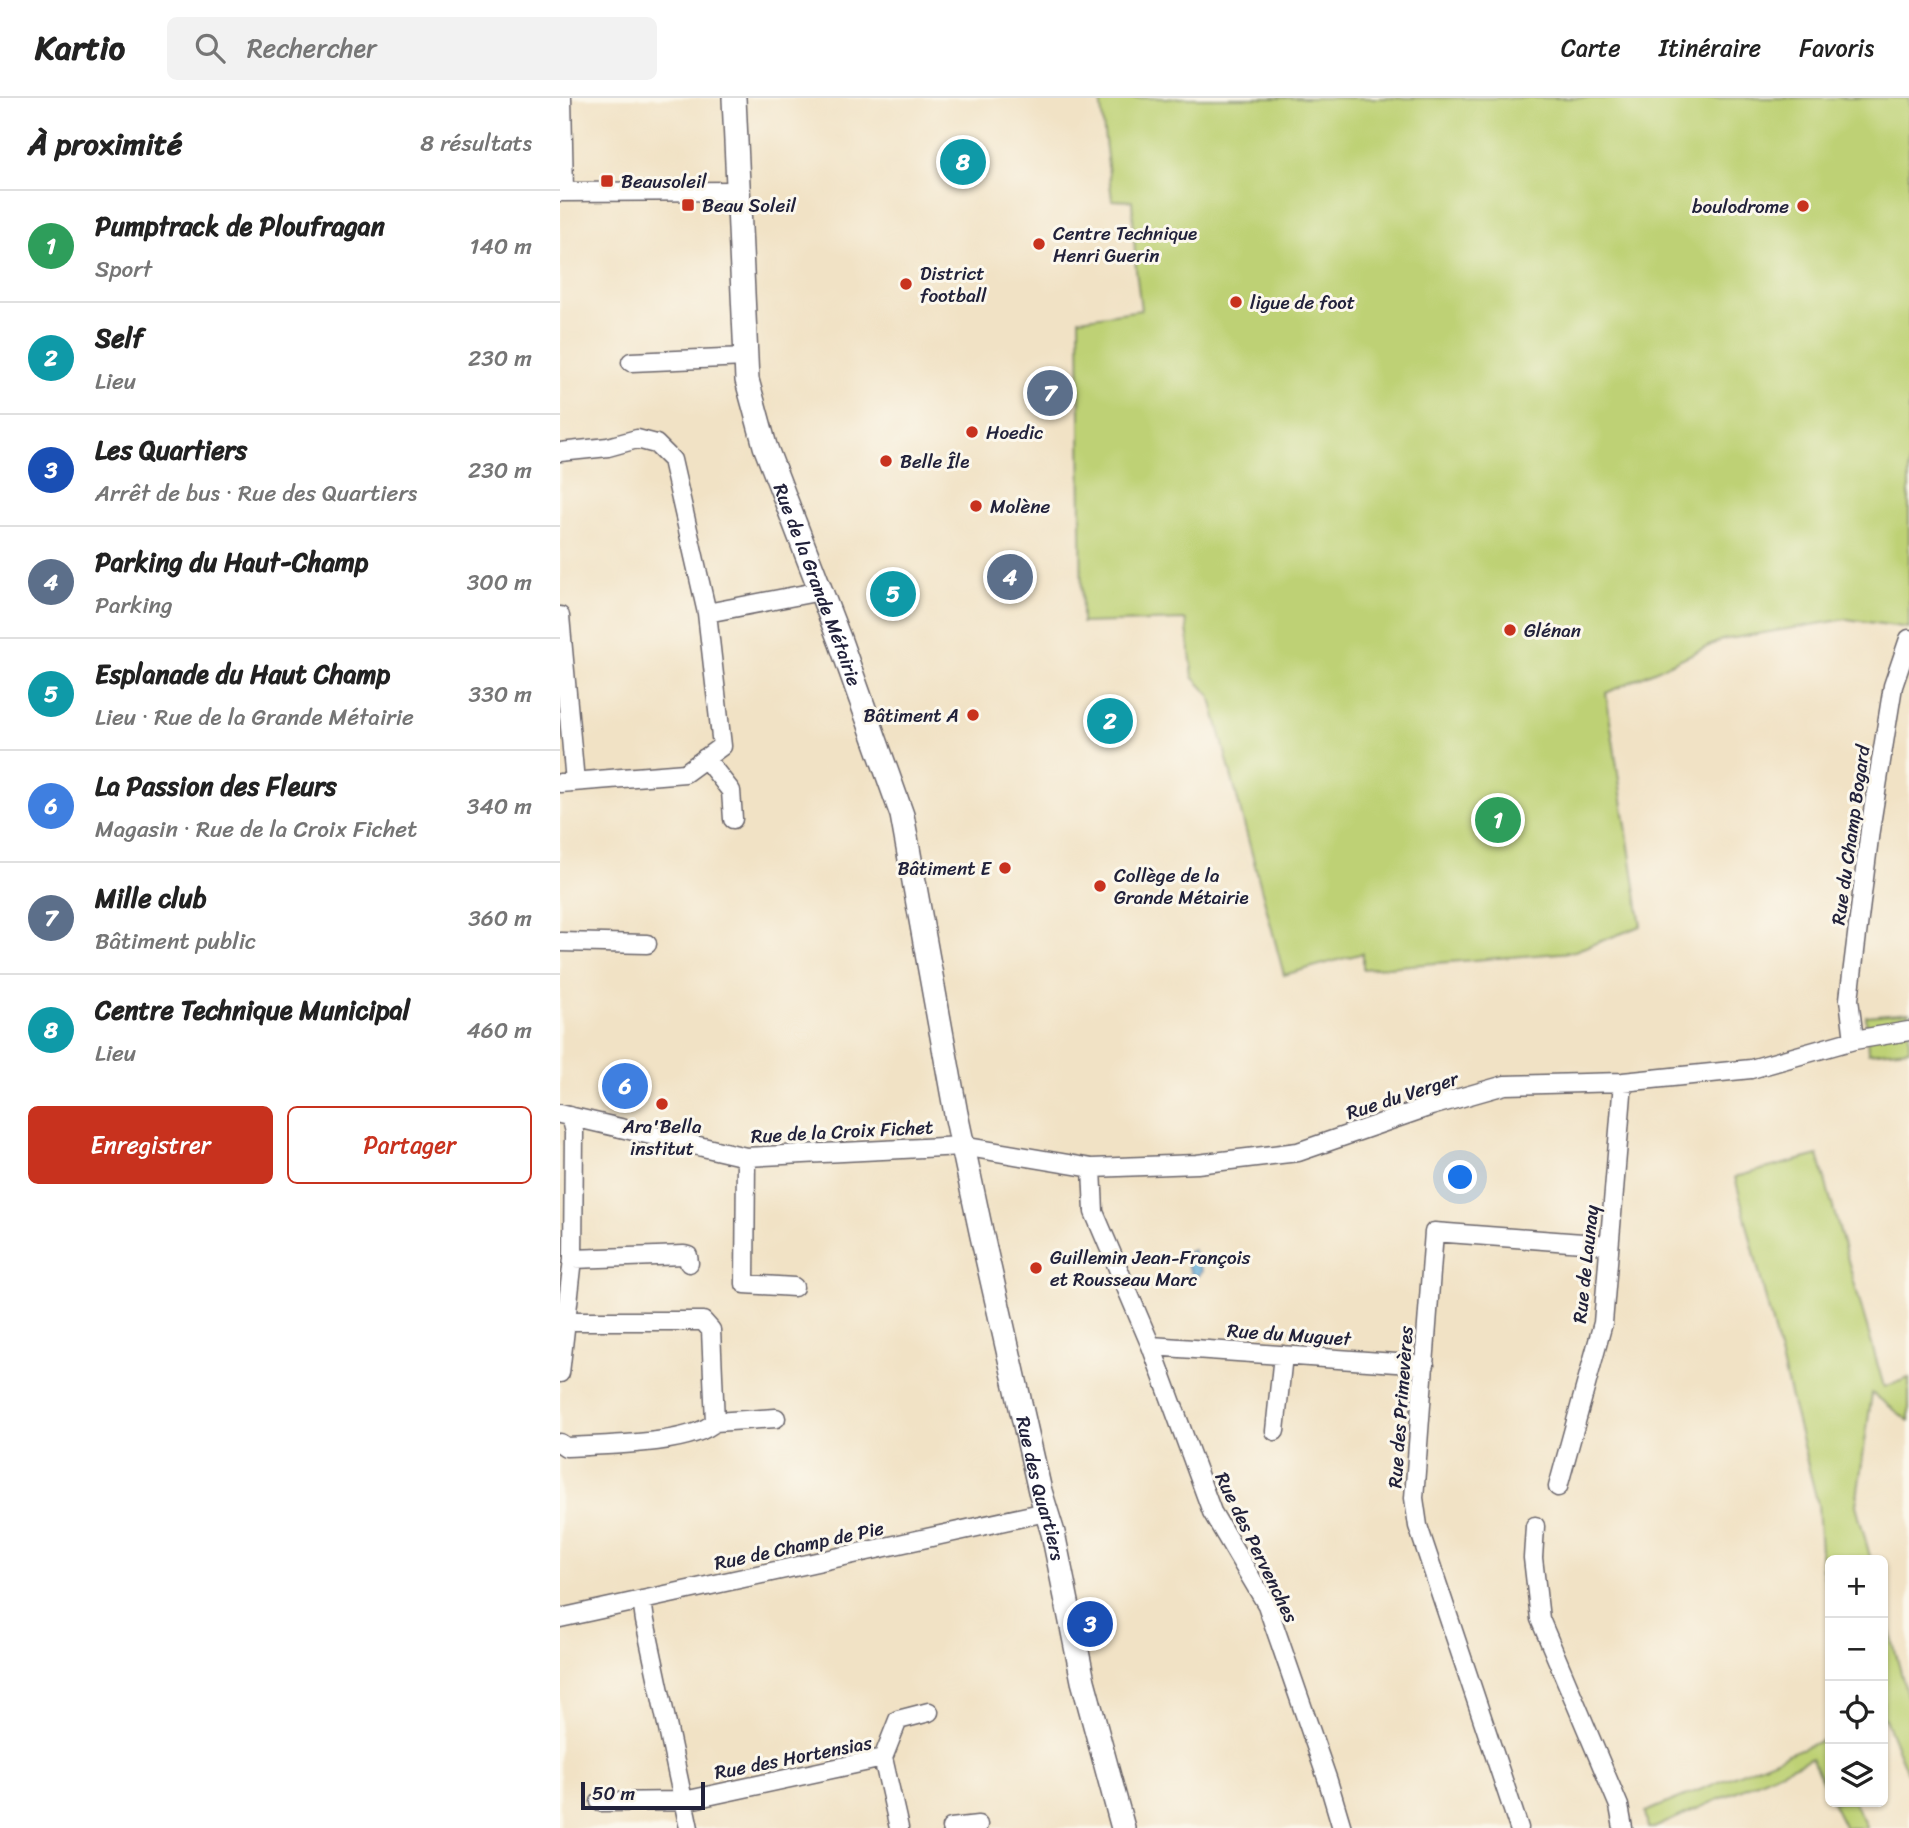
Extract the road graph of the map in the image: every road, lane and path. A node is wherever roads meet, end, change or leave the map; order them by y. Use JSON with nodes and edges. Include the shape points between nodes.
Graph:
{"nodes":[{"id":1,"x":562,"y":98,"type":"edge"},
{"id":2,"x":734,"y":98,"type":"edge"},
{"id":3,"x":737,"y":191,"type":"junction"},
{"id":4,"x":562,"y":192,"type":"edge"},
{"id":5,"x":746,"y":357,"type":"junction"},
{"id":6,"x":631,"y":362,"type":"dead end"},
{"id":7,"x":560,"y":452,"type":"edge"},
{"id":8,"x":821,"y":591,"type":"junction"},
{"id":9,"x":706,"y":613,"type":"junction"},
{"id":10,"x":560,"y":616,"type":"edge"},
{"id":11,"x":1909,"y":639,"type":"edge"},
{"id":12,"x":705,"y":758,"type":"junction"},
{"id":13,"x":568,"y":782,"type":"edge"},
{"id":14,"x":733,"y":819,"type":"dead end"},
{"id":15,"x":560,"y":942,"type":"edge"},
{"id":16,"x":648,"y":944,"type":"dead end"},
{"id":17,"x":1909,"y":1031,"type":"edge"},
{"id":18,"x":1854,"y":1040,"type":"junction"},
{"id":19,"x":1623,"y":1082,"type":"junction"},
{"id":20,"x":565,"y":1115,"type":"edge"},
{"id":21,"x":962,"y":1146,"type":"junction"},
{"id":22,"x":746,"y":1157,"type":"junction"},
{"id":23,"x":1092,"y":1168,"type":"junction"},
{"id":24,"x":1609,"y":1245,"type":"junction"},
{"id":25,"x":573,"y":1259,"type":"junction"},
{"id":26,"x":689,"y":1262,"type":"dead end"},
{"id":27,"x":794,"y":1287,"type":"dead end"},
{"id":28,"x":566,"y":1321,"type":"junction"},
{"id":29,"x":1151,"y":1346,"type":"junction"},
{"id":30,"x":1283,"y":1355,"type":"junction"},
{"id":31,"x":1425,"y":1365,"type":"junction"},
{"id":32,"x":560,"y":1373,"type":"edge"},
{"id":33,"x":776,"y":1418,"type":"dead end"},
{"id":34,"x":715,"y":1422,"type":"junction"},
{"id":35,"x":1275,"y":1431,"type":"dead end"},
{"id":36,"x":560,"y":1443,"type":"edge"},
{"id":37,"x":1558,"y":1487,"type":"dead end"},
{"id":38,"x":1046,"y":1512,"type":"junction"},
{"id":39,"x":1535,"y":1526,"type":"dead end"},
{"id":40,"x":642,"y":1600,"type":"junction"},
{"id":41,"x":560,"y":1618,"type":"edge"},
{"id":42,"x":929,"y":1712,"type":"dead end"},
{"id":43,"x":883,"y":1758,"type":"junction"},
{"id":44,"x":600,"y":1801,"type":"dead end"},
{"id":45,"x":684,"y":1801,"type":"junction"},
{"id":46,"x":978,"y":1825,"type":"dead end"},
{"id":47,"x":689,"y":1828,"type":"edge"},
{"id":48,"x":899,"y":1828,"type":"edge"},
{"id":49,"x":951,"y":1828,"type":"edge"},
{"id":50,"x":1123,"y":1828,"type":"edge"},
{"id":51,"x":1342,"y":1828,"type":"edge"},
{"id":52,"x":1519,"y":1828,"type":"edge"},
{"id":53,"x":1623,"y":1828,"type":"edge"}],
"edges":[{"from":1,"to":4,"type":"street"},
{"from":2,"to":3,"type":"main road","name":"Rue de la Grande Métairie"},
{"from":3,"to":4,"type":"street"},
{"from":3,"to":5,"type":"main road","name":"Rue de la Grande Métairie"},
{"from":5,"to":6,"type":"street"},
{"from":5,"to":8,"type":"main road","name":"Rue de la Grande Métairie","via":[[747,380],[765,446]]},
{"from":7,"to":9,"type":"street","via":[[636,439],[656,444],[672,460]]},
{"from":8,"to":9,"type":"street"},
{"from":8,"to":21,"type":"main road","name":"Rue de la Grande Métairie","via":[[902,815]]},
{"from":9,"to":12,"type":"street","via":[[722,746]]},
{"from":10,"to":13,"type":"street"},
{"from":11,"to":18,"type":"street","name":"Rue du Champ Bogard","via":[[1893,686],[1870,830],[1849,999]]},
{"from":12,"to":13,"type":"street","via":[[685,772]]},
{"from":12,"to":14,"type":"street","via":[[731,790]]},
{"from":15,"to":16,"type":"street"},
{"from":17,"to":18,"type":"street","name":"Rue du Verger"},
{"from":18,"to":19,"type":"street","name":"Rue du Verger","via":[[1751,1069]]},
{"from":19,"to":23,"type":"street","name":"Rue du Verger","via":[[1504,1085],[1298,1152],[1197,1164]]},
{"from":19,"to":24,"type":"street","name":"Rue de Launay"},
{"from":20,"to":22,"type":"street","name":"Rue de la Croix Fichet"},
{"from":20,"to":25,"type":"street","via":[[575,1132]]},
{"from":21,"to":22,"type":"street","name":"Rue de la Croix Fichet"},
{"from":21,"to":23,"type":"street","name":"Rue du Verger"},
{"from":21,"to":38,"type":"main road","name":"Rue des Quartiers"},
{"from":22,"to":27,"type":"street","via":[[745,1284]]},
{"from":23,"to":29,"type":"street","name":"Rue des Pervenches","via":[[1094,1212]]},
{"from":24,"to":31,"type":"street","name":"Rue des Primevères","via":[[1434,1232]]},
{"from":24,"to":37,"type":"street","name":"Rue de Launay","via":[[1603,1323]]},
{"from":25,"to":26,"type":"street","via":[[684,1255]]},
{"from":25,"to":28,"type":"street"},
{"from":28,"to":32,"type":"street"},
{"from":28,"to":34,"type":"street","via":[[708,1324]]},
{"from":29,"to":30,"type":"street","name":"Rue du Muguet"},
{"from":29,"to":51,"type":"street","name":"Rue des Pervenches","via":[[1212,1511],[1267,1605]]},
{"from":30,"to":31,"type":"street","name":"Rue du Muguet"},
{"from":30,"to":35,"type":"street"},
{"from":31,"to":52,"type":"street","name":"Rue des Primevères","via":[[1414,1498],[1418,1526]]},
{"from":33,"to":34,"type":"street"},
{"from":34,"to":36,"type":"street","via":[[706,1431],[640,1443],[566,1447]]},
{"from":38,"to":40,"type":"street","name":"Rue de Champ de Pie"},
{"from":38,"to":50,"type":"main road","name":"Rue des Quartiers","via":[[1083,1681]]},
{"from":39,"to":53,"type":"street","via":[[1533,1558],[1540,1619],[1619,1806]]},
{"from":40,"to":41,"type":"street","name":"Rue de Champ de Pie"},
{"from":40,"to":45,"type":"street"},
{"from":42,"to":43,"type":"street","via":[[898,1720]]},
{"from":43,"to":45,"type":"street","name":"Rue des Hortensias"},
{"from":43,"to":48,"type":"street","name":"Rue des Hortensias"},
{"from":44,"to":45,"type":"street","name":"Rue des Hortensias"},
{"from":45,"to":47,"type":"street"},
{"from":46,"to":49,"type":"street"}]}
